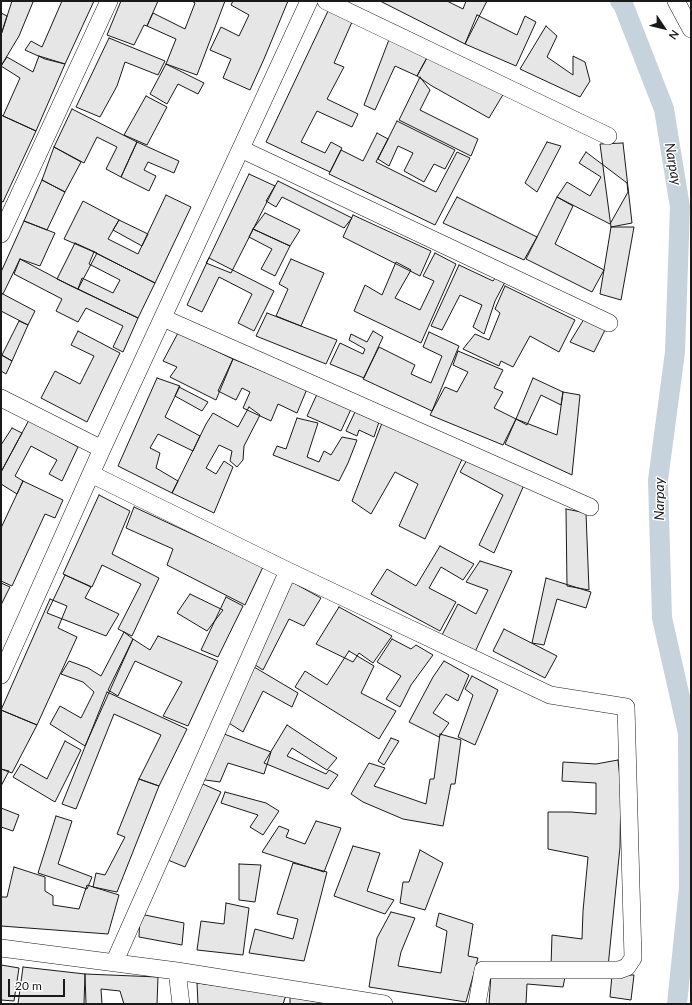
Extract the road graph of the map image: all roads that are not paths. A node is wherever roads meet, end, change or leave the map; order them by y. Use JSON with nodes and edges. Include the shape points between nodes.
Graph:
{"nodes":[{"id":1,"x":109,"y":1,"type":"edge"},
{"id":2,"x":310,"y":1,"type":"edge"},
{"id":3,"x":326,"y":1,"type":"edge"},
{"id":4,"x":676,"y":1,"type":"edge"},
{"id":5,"x":691,"y":29,"type":"edge"},
{"id":6,"x":608,"y":136,"type":"dead end"},
{"id":7,"x":241,"y":149,"type":"junction"},
{"id":8,"x":1,"y":234,"type":"edge"},
{"id":9,"x":163,"y":318,"type":"junction"},
{"id":10,"x":609,"y":323,"type":"dead end"},
{"id":11,"x":1,"y":398,"type":"edge"},
{"id":12,"x":102,"y":449,"type":"junction"},
{"id":13,"x":91,"y":474,"type":"junction"},
{"id":14,"x":590,"y":507,"type":"dead end"},
{"id":15,"x":288,"y":571,"type":"junction"},
{"id":16,"x":1,"y":675,"type":"edge"},
{"id":17,"x":1,"y":948,"type":"edge"},
{"id":18,"x":114,"y":963,"type":"junction"},
{"id":19,"x":177,"y":971,"type":"junction"},
{"id":20,"x":181,"y":1004,"type":"edge"},
{"id":21,"x":384,"y":1004,"type":"edge"},
{"id":22,"x":477,"y":1004,"type":"edge"}],
"edges":[{"from":1,"to":8,"type":"street"},
{"from":2,"to":7,"type":"street"},
{"from":3,"to":6,"type":"street"},
{"from":4,"to":5,"type":"street"},
{"from":7,"to":9,"type":"street"},
{"from":7,"to":10,"type":"street"},
{"from":9,"to":12,"type":"street"},
{"from":9,"to":14,"type":"street"},
{"from":11,"to":12,"type":"street"},
{"from":12,"to":13,"type":"street"},
{"from":13,"to":15,"type":"street"},
{"from":13,"to":16,"type":"street"},
{"from":15,"to":18,"type":"street"},
{"from":15,"to":22,"type":"street","via":[[550,695],[626,707],[633,958],[627,967],[619,970],[483,970]]},
{"from":17,"to":18,"type":"street"},
{"from":18,"to":19,"type":"street"},
{"from":19,"to":20,"type":"street"},
{"from":19,"to":21,"type":"street"}]}
